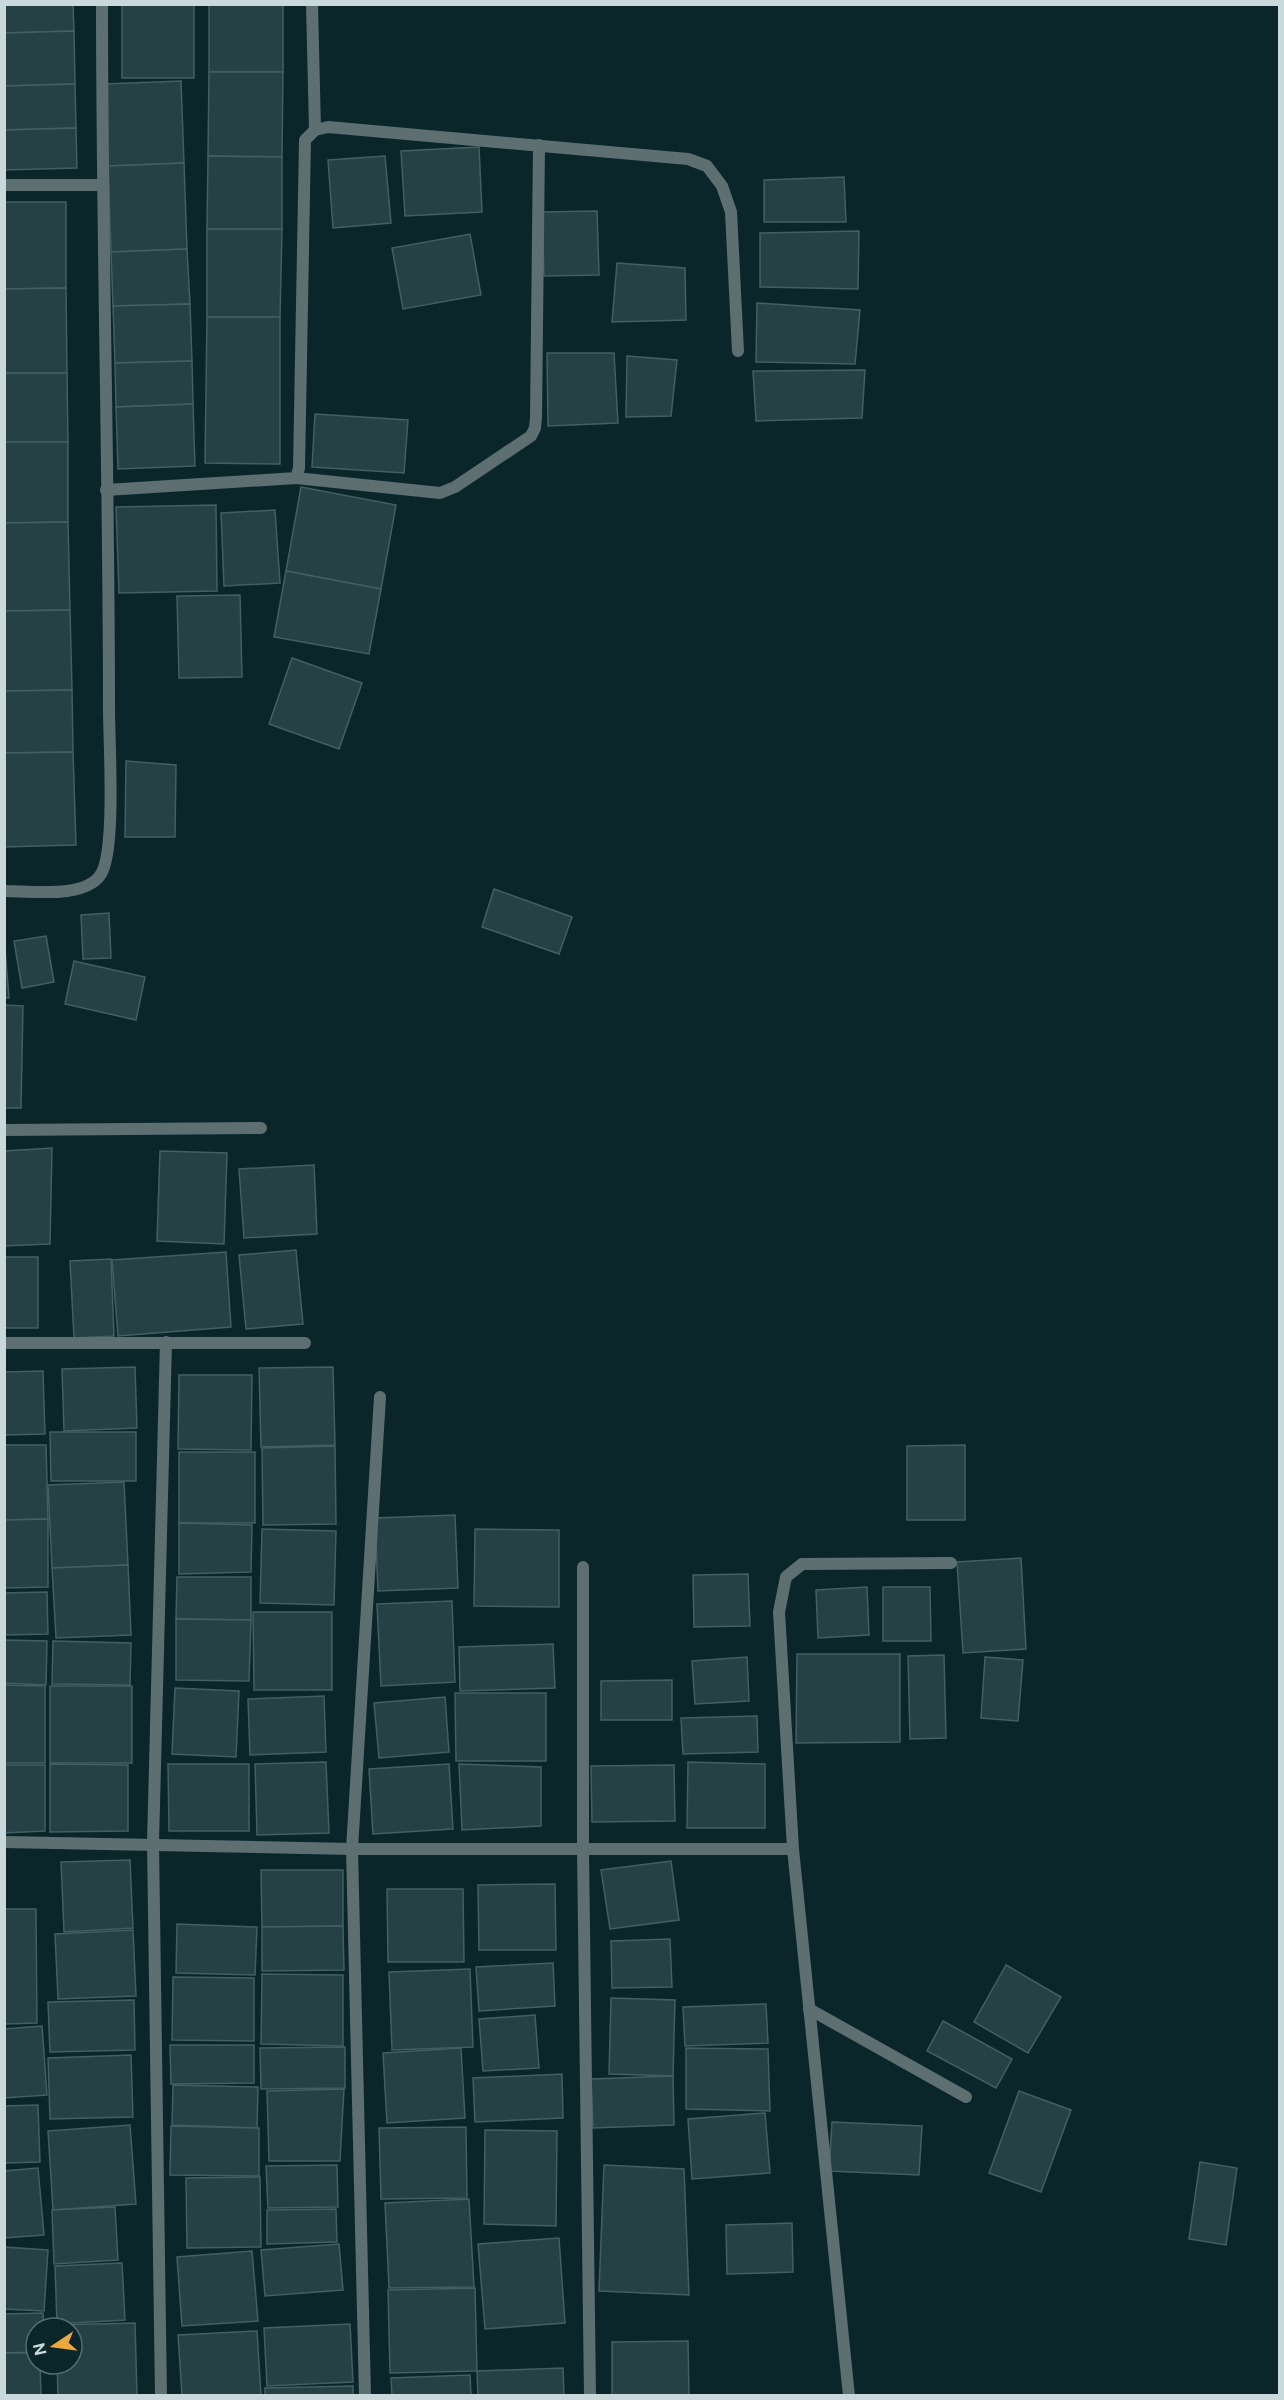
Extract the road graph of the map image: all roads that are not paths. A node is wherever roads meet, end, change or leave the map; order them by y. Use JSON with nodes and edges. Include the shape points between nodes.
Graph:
{"nodes":[{"id":1,"x":102,"y":4,"type":"edge"},
{"id":2,"x":312,"y":4,"type":"edge"},
{"id":3,"x":315,"y":130,"type":"junction"},
{"id":4,"x":539,"y":145,"type":"junction"},
{"id":5,"x":4,"y":185,"type":"edge"},
{"id":6,"x":102,"y":185,"type":"junction"},
{"id":7,"x":738,"y":351,"type":"dead end"},
{"id":8,"x":296,"y":477,"type":"junction"},
{"id":9,"x":106,"y":490,"type":"junction"},
{"id":10,"x":4,"y":891,"type":"edge"},
{"id":11,"x":261,"y":1128,"type":"dead end"},
{"id":12,"x":4,"y":1130,"type":"edge"},
{"id":13,"x":166,"y":1342,"type":"junction"},
{"id":14,"x":4,"y":1343,"type":"edge"},
{"id":15,"x":305,"y":1343,"type":"dead end"},
{"id":16,"x":380,"y":1397,"type":"dead end"},
{"id":17,"x":951,"y":1563,"type":"dead end"},
{"id":18,"x":583,"y":1566,"type":"dead end"},
{"id":19,"x":4,"y":1842,"type":"edge"},
{"id":20,"x":153,"y":1844,"type":"junction"},
{"id":21,"x":352,"y":1849,"type":"junction"},
{"id":22,"x":793,"y":1849,"type":"junction"},
{"id":23,"x":583,"y":1850,"type":"junction"},
{"id":24,"x":809,"y":2009,"type":"junction"},
{"id":25,"x":966,"y":2097,"type":"dead end"},
{"id":26,"x":161,"y":2396,"type":"edge"},
{"id":27,"x":365,"y":2396,"type":"edge"},
{"id":28,"x":590,"y":2396,"type":"edge"},
{"id":29,"x":849,"y":2396,"type":"edge"}],
"edges":[{"from":1,"to":6,"type":"street"},
{"from":2,"to":3,"type":"street"},
{"from":3,"to":4,"type":"street","via":[[328,127]]},
{"from":3,"to":8,"type":"street","via":[[305,140],[303,348]]},
{"from":4,"to":7,"type":"street","via":[[688,159],[707,166],[722,186],[731,212]]},
{"from":4,"to":8,"type":"street","via":[[536,418],[531,436],[440,493]]},
{"from":5,"to":6,"type":"street"},
{"from":6,"to":9,"type":"street"},
{"from":8,"to":9,"type":"street"},
{"from":9,"to":10,"type":"street","via":[[108,861],[100,876],[86,888]]},
{"from":11,"to":12,"type":"street"},
{"from":13,"to":14,"type":"street"},
{"from":13,"to":15,"type":"street"},
{"from":13,"to":20,"type":"street"},
{"from":16,"to":21,"type":"street"},
{"from":17,"to":22,"type":"street","via":[[802,1564],[786,1577],[779,1612]]},
{"from":18,"to":23,"type":"street"},
{"from":19,"to":20,"type":"street"},
{"from":20,"to":21,"type":"street"},
{"from":20,"to":26,"type":"street"},
{"from":21,"to":23,"type":"street"},
{"from":21,"to":27,"type":"street"},
{"from":22,"to":23,"type":"street"},
{"from":22,"to":24,"type":"street"},
{"from":23,"to":28,"type":"street"},
{"from":24,"to":25,"type":"street"},
{"from":24,"to":29,"type":"street"}]}
